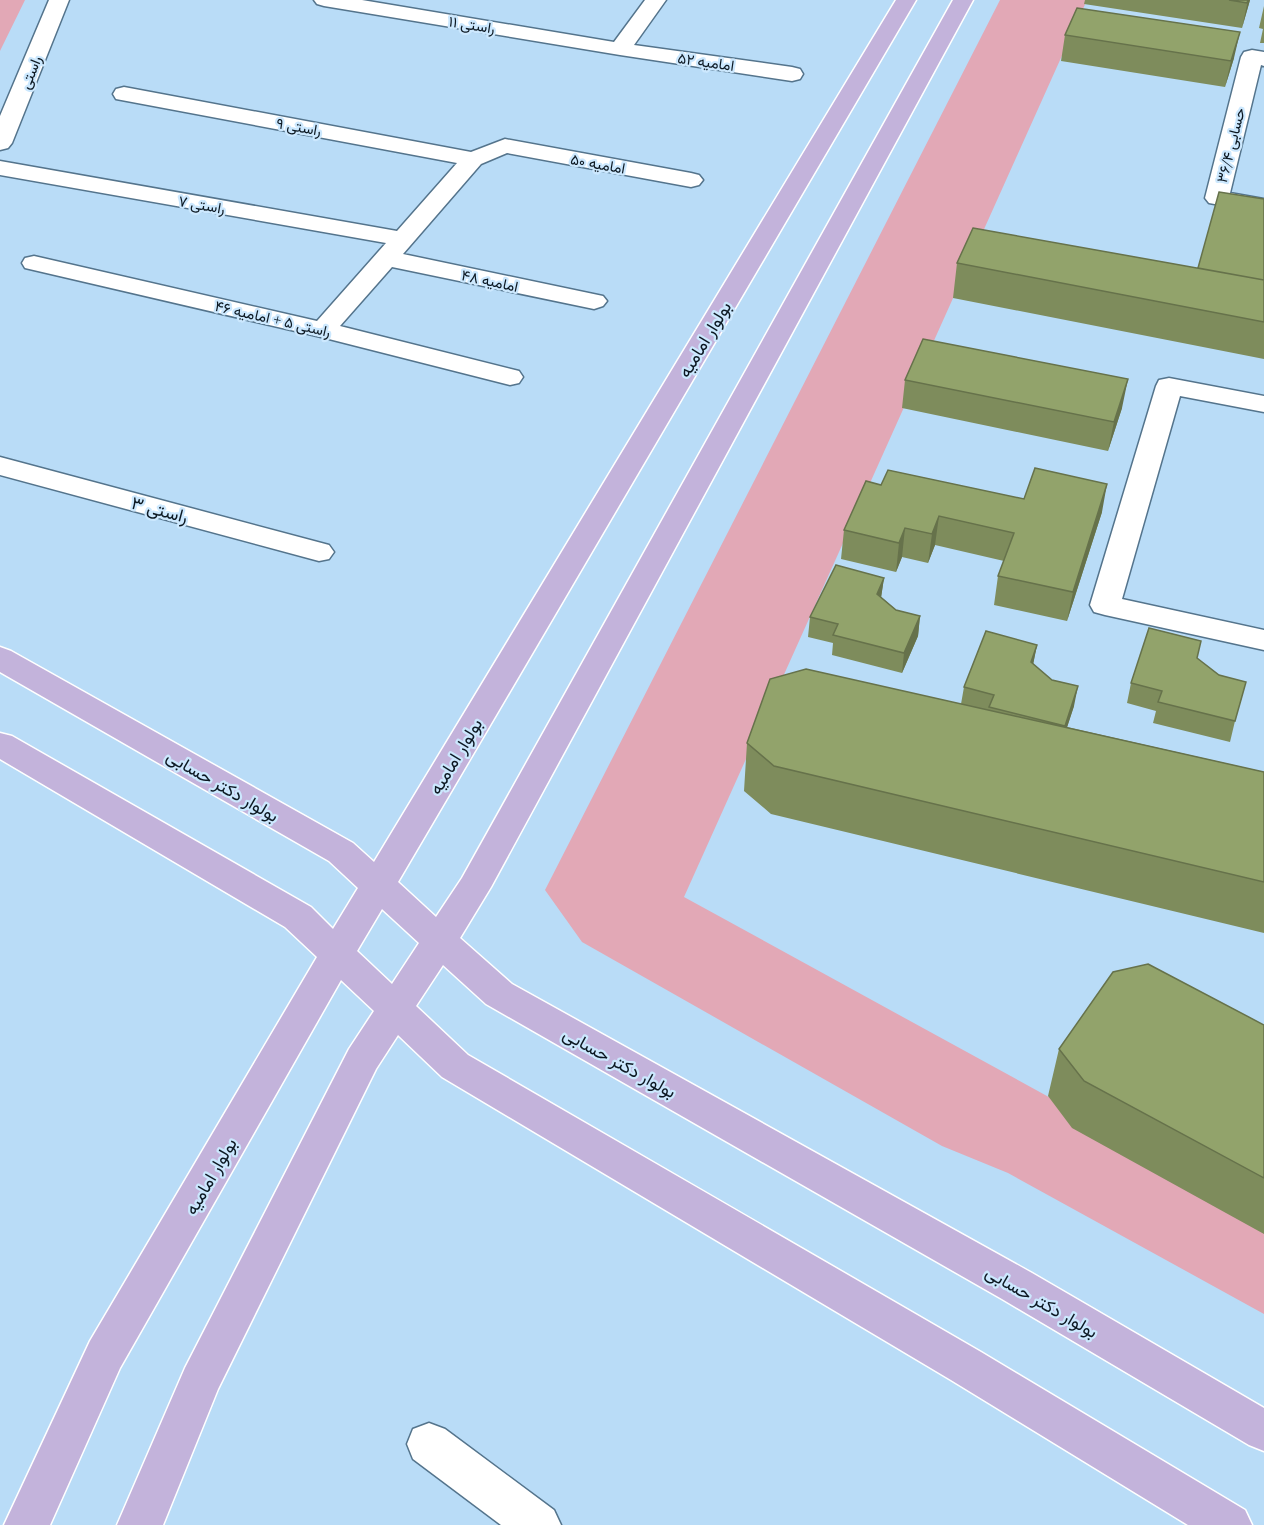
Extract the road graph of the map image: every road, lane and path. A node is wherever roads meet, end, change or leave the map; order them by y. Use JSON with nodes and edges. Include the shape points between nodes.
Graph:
{"nodes":[{"id":1,"x":59,"y":0,"type":"edge"},
{"id":2,"x":324,"y":0,"type":"edge"},
{"id":3,"x":454,"y":0,"type":"edge"},
{"id":4,"x":653,"y":0,"type":"edge"},
{"id":5,"x":906,"y":0,"type":"edge"},
{"id":6,"x":963,"y":0,"type":"edge"},
{"id":7,"x":438,"y":19,"type":"junction"},
{"id":8,"x":620,"y":49,"type":"junction"},
{"id":9,"x":1264,"y":59,"type":"edge"},
{"id":10,"x":792,"y":74,"type":"dead end"},
{"id":11,"x":124,"y":94,"type":"dead end"},
{"id":12,"x":0,"y":143,"type":"edge"},
{"id":13,"x":473,"y":159,"type":"junction"},
{"id":14,"x":0,"y":168,"type":"edge"},
{"id":15,"x":691,"y":180,"type":"dead end"},
{"id":16,"x":1264,"y":206,"type":"edge"},
{"id":17,"x":403,"y":239,"type":"junction"},
{"id":18,"x":386,"y":258,"type":"junction"},
{"id":19,"x":34,"y":262,"type":"dead end"},
{"id":20,"x":594,"y":302,"type":"dead end"},
{"id":21,"x":323,"y":330,"type":"junction"},
{"id":22,"x":510,"y":377,"type":"dead end"},
{"id":23,"x":1264,"y":404,"type":"edge"},
{"id":24,"x":0,"y":466,"type":"edge"},
{"id":25,"x":319,"y":552,"type":"dead end"},
{"id":26,"x":1264,"y":640,"type":"edge"},
{"id":27,"x":0,"y":658,"type":"edge"},
{"id":28,"x":0,"y":744,"type":"edge"},
{"id":29,"x":378,"y":885,"type":"junction"},
{"id":30,"x":440,"y":941,"type":"junction"},
{"id":31,"x":337,"y":954,"type":"junction"},
{"id":32,"x":396,"y":1010,"type":"junction"},
{"id":33,"x":1264,"y":1431,"type":"edge"},
{"id":34,"x":429,"y":1444,"type":"dead end"},
{"id":35,"x":27,"y":1525,"type":"edge"},
{"id":36,"x":140,"y":1525,"type":"edge"},
{"id":37,"x":538,"y":1525,"type":"edge"},
{"id":38,"x":1229,"y":1525,"type":"edge"}],
"edges":[{"from":1,"to":12,"type":"street","name":"راستی"},
{"from":2,"to":7,"type":"street","name":"راستی ۱۱"},
{"from":3,"to":7,"type":"street"},
{"from":4,"to":8,"type":"street"},
{"from":5,"to":29,"type":"main road","name":"بولوار امامیه"},
{"from":6,"to":30,"type":"main road","via":[[474,887]]},
{"from":7,"to":8,"type":"street","name":"راستی ۱۱"},
{"from":8,"to":10,"type":"street","name":"امامیه ۵۲"},
{"from":9,"to":16,"type":"street","name":"حسابی ۳۶/۴","via":[[1252,57],[1217,198]]},
{"from":11,"to":13,"type":"street","name":"راستی ۹"},
{"from":13,"to":15,"type":"street","name":"امامیه ۵۰","via":[[504,146]]},
{"from":13,"to":17,"type":"street"},
{"from":14,"to":17,"type":"street","name":"راستی ۷"},
{"from":17,"to":18,"type":"street"},
{"from":18,"to":20,"type":"street","name":"امامیه ۴۸"},
{"from":18,"to":21,"type":"street"},
{"from":19,"to":21,"type":"street","name":"راستی ۵ + امامیه ۴۶"},
{"from":21,"to":22,"type":"street","name":"راستی ۵ + امامیه ۴۶"},
{"from":23,"to":26,"type":"street","via":[[1169,386],[1105,605]]},
{"from":24,"to":25,"type":"street","name":"راستی ۳"},
{"from":27,"to":29,"type":"main road","name":"بولوار دکتر حسابی","via":[[341,852]]},
{"from":28,"to":31,"type":"main road","via":[[298,917]]},
{"from":29,"to":30,"type":"main road","name":"بولوار دکتر حسابی"},
{"from":29,"to":31,"type":"main road","name":"بولوار امامیه"},
{"from":30,"to":32,"type":"main road"},
{"from":30,"to":33,"type":"main road","name":"بولوار دکتر حسابی","via":[[500,994],[1017,1286]]},
{"from":31,"to":32,"type":"main road"},
{"from":31,"to":35,"type":"main road","name":"بولوار امامیه","via":[[105,1355]]},
{"from":32,"to":36,"type":"main road","via":[[362,1060],[200,1382]]},
{"from":32,"to":38,"type":"main road","via":[[455,1066]]},
{"from":34,"to":37,"type":"street"}]}
